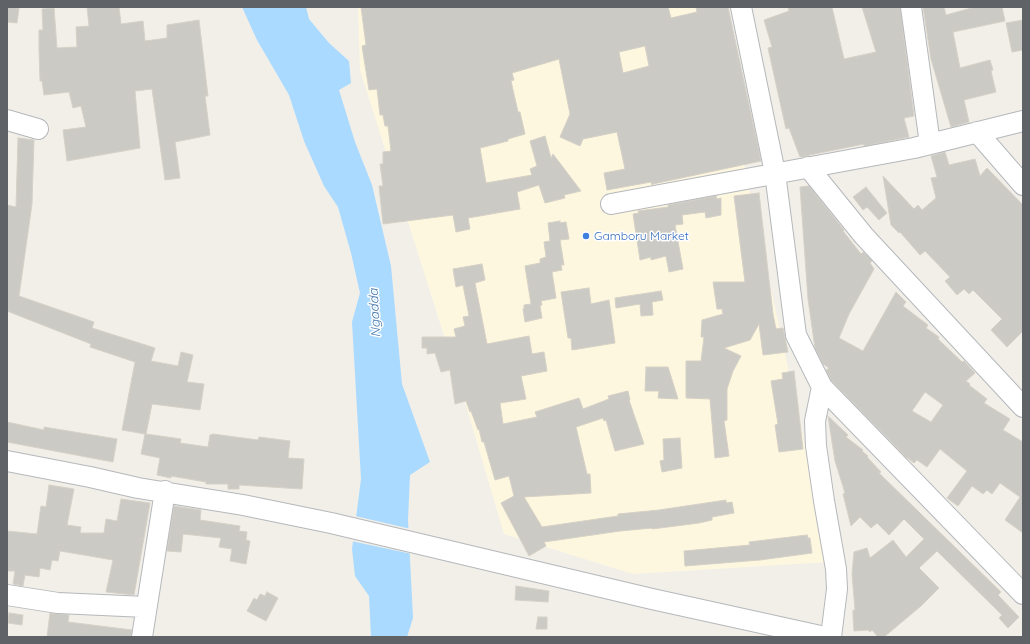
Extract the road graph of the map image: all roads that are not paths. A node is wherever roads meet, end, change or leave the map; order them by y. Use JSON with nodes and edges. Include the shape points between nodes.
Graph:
{"nodes":[{"id":1,"x":741,"y":7,"type":"edge"},
{"id":2,"x":911,"y":7,"type":"edge"},
{"id":3,"x":7,"y":120,"type":"edge"},
{"id":4,"x":1023,"y":121,"type":"edge"},
{"id":5,"x":38,"y":129,"type":"dead end"},
{"id":6,"x":977,"y":132,"type":"junction"},
{"id":7,"x":930,"y":144,"type":"junction"},
{"id":8,"x":808,"y":166,"type":"junction"},
{"id":9,"x":775,"y":173,"type":"junction"},
{"id":10,"x":1023,"y":185,"type":"edge"},
{"id":11,"x":611,"y":204,"type":"dead end"},
{"id":12,"x":822,"y":387,"type":"junction"},
{"id":13,"x":1023,"y":407,"type":"edge"},
{"id":14,"x":7,"y":461,"type":"edge"},
{"id":15,"x":164,"y":491,"type":"junction"},
{"id":16,"x":1020,"y":582,"type":"edge"},
{"id":17,"x":7,"y":595,"type":"edge"},
{"id":18,"x":146,"y":607,"type":"junction"},
{"id":19,"x":142,"y":637,"type":"edge"},
{"id":20,"x":825,"y":637,"type":"edge"},
{"id":21,"x":831,"y":637,"type":"edge"}],
"edges":[{"from":1,"to":9,"type":"street"},
{"from":2,"to":7,"type":"street"},
{"from":3,"to":5,"type":"street"},
{"from":4,"to":6,"type":"street"},
{"from":6,"to":7,"type":"street"},
{"from":6,"to":10,"type":"street"},
{"from":7,"to":8,"type":"street"},
{"from":8,"to":9,"type":"street"},
{"from":8,"to":13,"type":"street","via":[[864,236]]},
{"from":9,"to":11,"type":"street"},
{"from":9,"to":12,"type":"street","via":[[796,336]]},
{"from":12,"to":16,"type":"street"},
{"from":12,"to":21,"type":"street","via":[[815,421],[816,446],[836,569],[837,589]]},
{"from":14,"to":15,"type":"street"},
{"from":15,"to":18,"type":"street"},
{"from":15,"to":20,"type":"street","via":[[331,524]]},
{"from":17,"to":18,"type":"street","via":[[58,603]]},
{"from":18,"to":19,"type":"street"}]}
